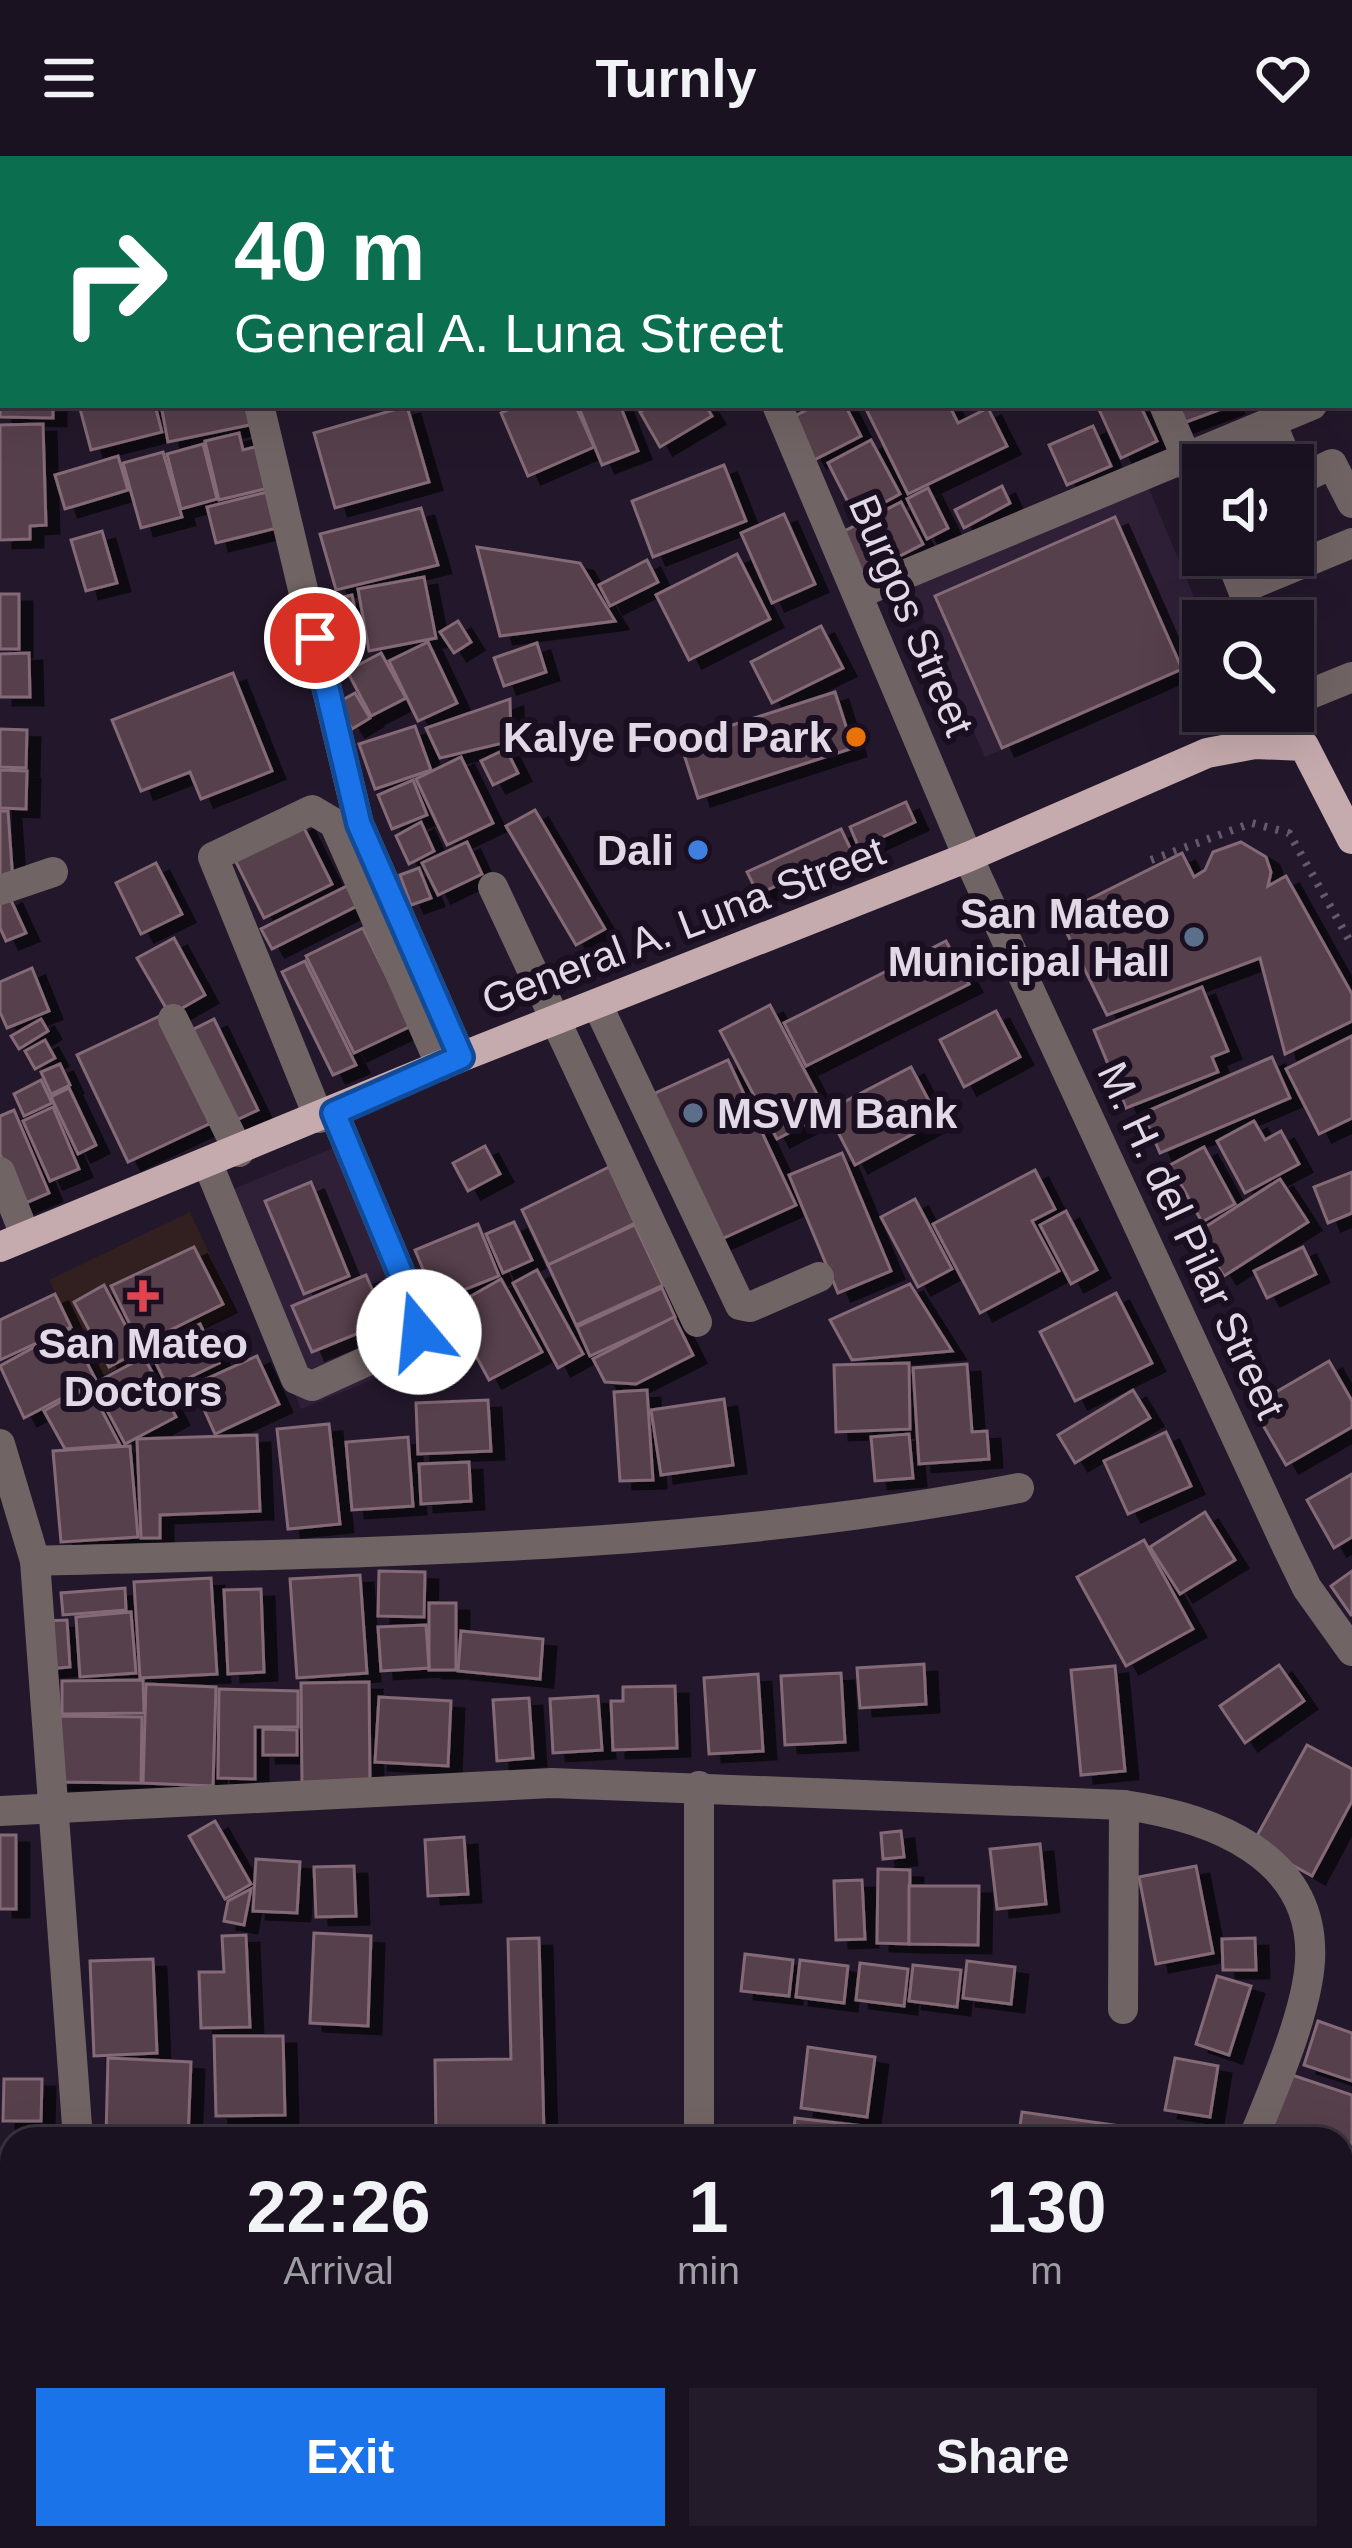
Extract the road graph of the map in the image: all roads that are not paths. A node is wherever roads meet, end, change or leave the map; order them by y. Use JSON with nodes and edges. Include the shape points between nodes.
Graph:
{"nodes":[{"id":1,"x":260,"y":408,"type":"edge"},
{"id":2,"x":778,"y":408,"type":"edge"},
{"id":3,"x":1166,"y":408,"type":"edge"},
{"id":4,"x":1305,"y":408,"type":"edge"},
{"id":5,"x":1271,"y":422,"type":"junction"},
{"id":6,"x":1215,"y":444,"type":"edge"},
{"id":7,"x":1280,"y":444,"type":"edge"},
{"id":8,"x":1182,"y":448,"type":"edge"},
{"id":9,"x":1182,"y":457,"type":"edge"},
{"id":10,"x":1314,"y":473,"type":"edge"},
{"id":11,"x":1352,"y":503,"type":"edge"},
{"id":12,"x":1352,"y":543,"type":"edge"},
{"id":13,"x":1238,"y":576,"type":"edge"},
{"id":14,"x":1243,"y":588,"type":"junction"},
{"id":15,"x":858,"y":594,"type":"junction"},
{"id":16,"x":1247,"y":600,"type":"edge"},
{"id":17,"x":1352,"y":677,"type":"edge"},
{"id":18,"x":1314,"y":692,"type":"edge"},
{"id":19,"x":1298,"y":732,"type":"edge"},
{"id":20,"x":1304,"y":746,"type":"junction"},
{"id":21,"x":1352,"y":839,"type":"edge"},
{"id":22,"x":968,"y":857,"type":"junction"},
{"id":23,"x":53,"y":872,"type":"dead end"},
{"id":24,"x":493,"y":887,"type":"dead end"},
{"id":25,"x":0,"y":890,"type":"edge"},
{"id":26,"x":598,"y":1006,"type":"junction"},
{"id":27,"x":173,"y":1019,"type":"dead end"},
{"id":28,"x":557,"y":1021,"type":"junction"},
{"id":29,"x":451,"y":1061,"type":"junction"},
{"id":30,"x":327,"y":1116,"type":"junction"},
{"id":31,"x":239,"y":1152,"type":"junction"},
{"id":32,"x":208,"y":1165,"type":"junction"},
{"id":33,"x":0,"y":1172,"type":"edge"},
{"id":34,"x":12,"y":1241,"type":"edge"},
{"id":35,"x":819,"y":1277,"type":"dead end"},
{"id":36,"x":697,"y":1322,"type":"dead end"},
{"id":37,"x":0,"y":1444,"type":"edge"},
{"id":38,"x":1019,"y":1488,"type":"dead end"},
{"id":39,"x":35,"y":1561,"type":"junction"},
{"id":40,"x":1352,"y":1651,"type":"edge"},
{"id":41,"x":699,"y":1786,"type":"junction"},
{"id":42,"x":1124,"y":1805,"type":"junction"},
{"id":43,"x":0,"y":1811,"type":"edge"},
{"id":44,"x":55,"y":1811,"type":"junction"},
{"id":45,"x":1123,"y":2008,"type":"dead end"},
{"id":46,"x":77,"y":2127,"type":"edge"},
{"id":47,"x":699,"y":2127,"type":"edge"},
{"id":48,"x":1256,"y":2127,"type":"edge"}],
"edges":[{"from":1,"to":29,"type":"street","via":[[359,824]]},
{"from":2,"to":15,"type":"street","name":"Burgos Street"},
{"from":3,"to":8,"type":"street"},
{"from":4,"to":5,"type":"street"},
{"from":5,"to":6,"type":"street"},
{"from":5,"to":7,"type":"street"},
{"from":9,"to":15,"type":"street"},
{"from":10,"to":11,"type":"street","via":[[1332,464]]},
{"from":12,"to":14,"type":"street"},
{"from":13,"to":14,"type":"street"},
{"from":14,"to":16,"type":"street"},
{"from":15,"to":22,"type":"street","name":"Burgos Street"},
{"from":17,"to":18,"type":"street"},
{"from":19,"to":20,"type":"street"},
{"from":20,"to":21,"type":"main road"},
{"from":20,"to":22,"type":"main road","name":"General A. Luna Street","via":[[1207,753]]},
{"from":22,"to":26,"type":"main road","name":"General A. Luna Street"},
{"from":22,"to":40,"type":"street","name":"M. H. del Pilar Street","via":[[1288,1549]]},
{"from":23,"to":25,"type":"street"},
{"from":24,"to":28,"type":"street"},
{"from":26,"to":28,"type":"main road","name":"General A. Luna Street"},
{"from":26,"to":35,"type":"street","via":[[740,1305]]},
{"from":27,"to":31,"type":"street"},
{"from":28,"to":29,"type":"main road","name":"General A. Luna Street"},
{"from":28,"to":36,"type":"street"},
{"from":29,"to":30,"type":"main road","name":"General A. Luna Street"},
{"from":29,"to":30,"type":"street","via":[[334,823],[312,810],[213,857]]},
{"from":30,"to":31,"type":"main road","name":"General A. Luna Street"},
{"from":30,"to":32,"type":"street","via":[[421,1322],[413,1340],[312,1386],[296,1379]]},
{"from":31,"to":32,"type":"main road","name":"General A. Luna Street"},
{"from":32,"to":34,"type":"main road","name":"General A. Luna Street"},
{"from":33,"to":34,"type":"street"},
{"from":37,"to":39,"type":"street"},
{"from":38,"to":39,"type":"street","via":[[881,1515],[524,1547]]},
{"from":39,"to":44,"type":"street"},
{"from":41,"to":42,"type":"street"},
{"from":41,"to":44,"type":"street","via":[[553,1783]]},
{"from":41,"to":47,"type":"street"},
{"from":42,"to":45,"type":"street"},
{"from":42,"to":48,"type":"street","via":[[1212,1822],[1278,1870],[1302,1906],[1310,1964]]},
{"from":43,"to":44,"type":"street"},
{"from":44,"to":46,"type":"street"}]}
